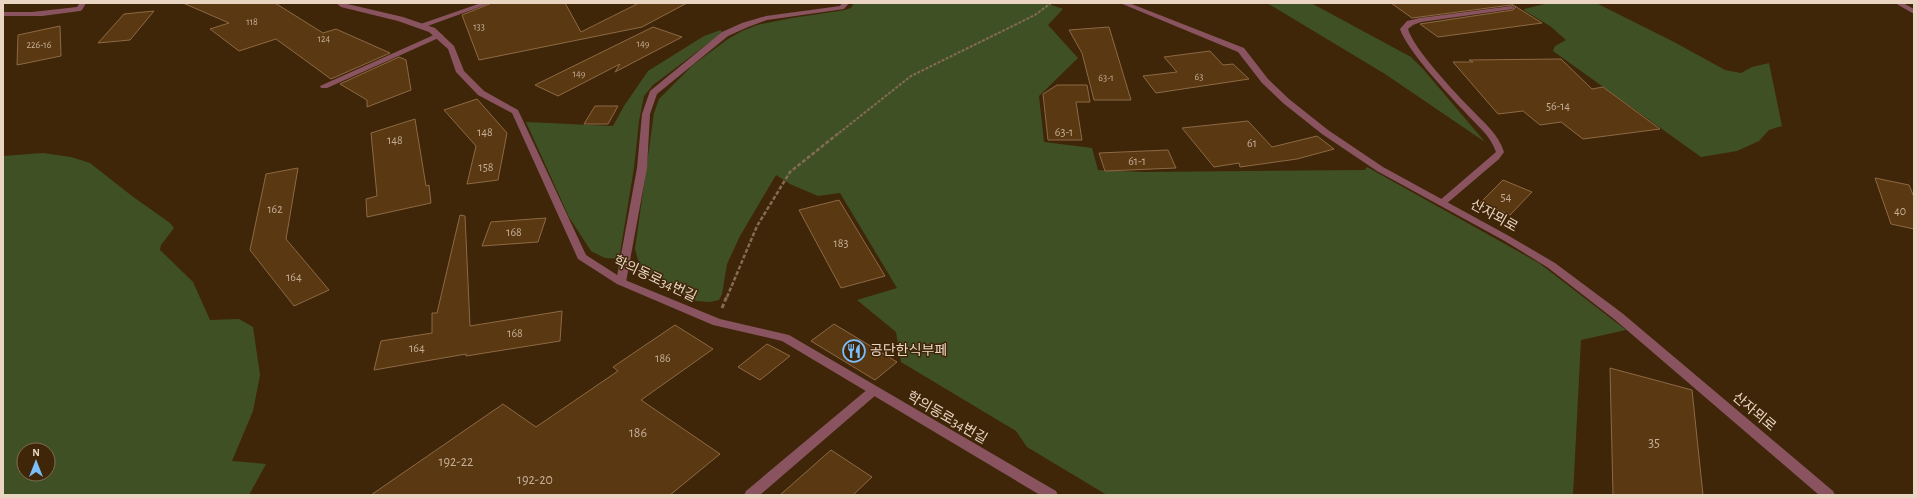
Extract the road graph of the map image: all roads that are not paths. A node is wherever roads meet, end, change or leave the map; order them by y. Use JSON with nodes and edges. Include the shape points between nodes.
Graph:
{"nodes":[{"id":1,"x":83,"y":3,"type":"edge"},
{"id":2,"x":339,"y":3,"type":"edge"},
{"id":3,"x":488,"y":3,"type":"edge"},
{"id":4,"x":846,"y":3,"type":"edge"},
{"id":5,"x":1123,"y":3,"type":"edge"},
{"id":6,"x":1898,"y":3,"type":"edge"},
{"id":7,"x":1511,"y":8,"type":"dead end"},
{"id":8,"x":1914,"y":12,"type":"edge"},
{"id":9,"x":3,"y":14,"type":"edge"},
{"id":10,"x":419,"y":26,"type":"junction"},
{"id":11,"x":439,"y":36,"type":"junction"},
{"id":12,"x":324,"y":86,"type":"dead end"},
{"id":13,"x":1442,"y":203,"type":"junction"},
{"id":14,"x":622,"y":282,"type":"junction"},
{"id":15,"x":873,"y":391,"type":"junction"},
{"id":16,"x":751,"y":495,"type":"edge"},
{"id":17,"x":1051,"y":495,"type":"edge"},
{"id":18,"x":1828,"y":495,"type":"edge"}],
"edges":[{"from":1,"to":9,"type":"street","via":[[80,9],[66,11],[25,16]]},
{"from":2,"to":10,"type":"street","name":"학의동로34번길"},
{"from":3,"to":10,"type":"street"},
{"from":4,"to":14,"type":"street","via":[[842,8],[766,18],[725,34],[653,93],[646,114],[642,168]]},
{"from":5,"to":13,"type":"street","name":"산자뫼로","via":[[1241,50],[1286,101],[1325,132],[1380,169]]},
{"from":6,"to":8,"type":"street"},
{"from":7,"to":13,"type":"street","via":[[1420,20],[1410,22],[1404,29],[1420,55],[1493,136],[1500,152]]},
{"from":10,"to":11,"type":"street","name":"학의동로34번길","via":[[432,30]]},
{"from":11,"to":12,"type":"street"},
{"from":11,"to":14,"type":"street","name":"학의동로34번길","via":[[451,48],[460,72],[481,93],[515,112],[582,257]]},
{"from":13,"to":18,"type":"street","name":"산자뫼로","via":[[1528,251],[1618,316]]},
{"from":14,"to":15,"type":"street","name":"학의동로34번길","via":[[716,322],[785,338]]},
{"from":15,"to":16,"type":"street"},
{"from":15,"to":17,"type":"street","name":"학의동로34번길"}]}
